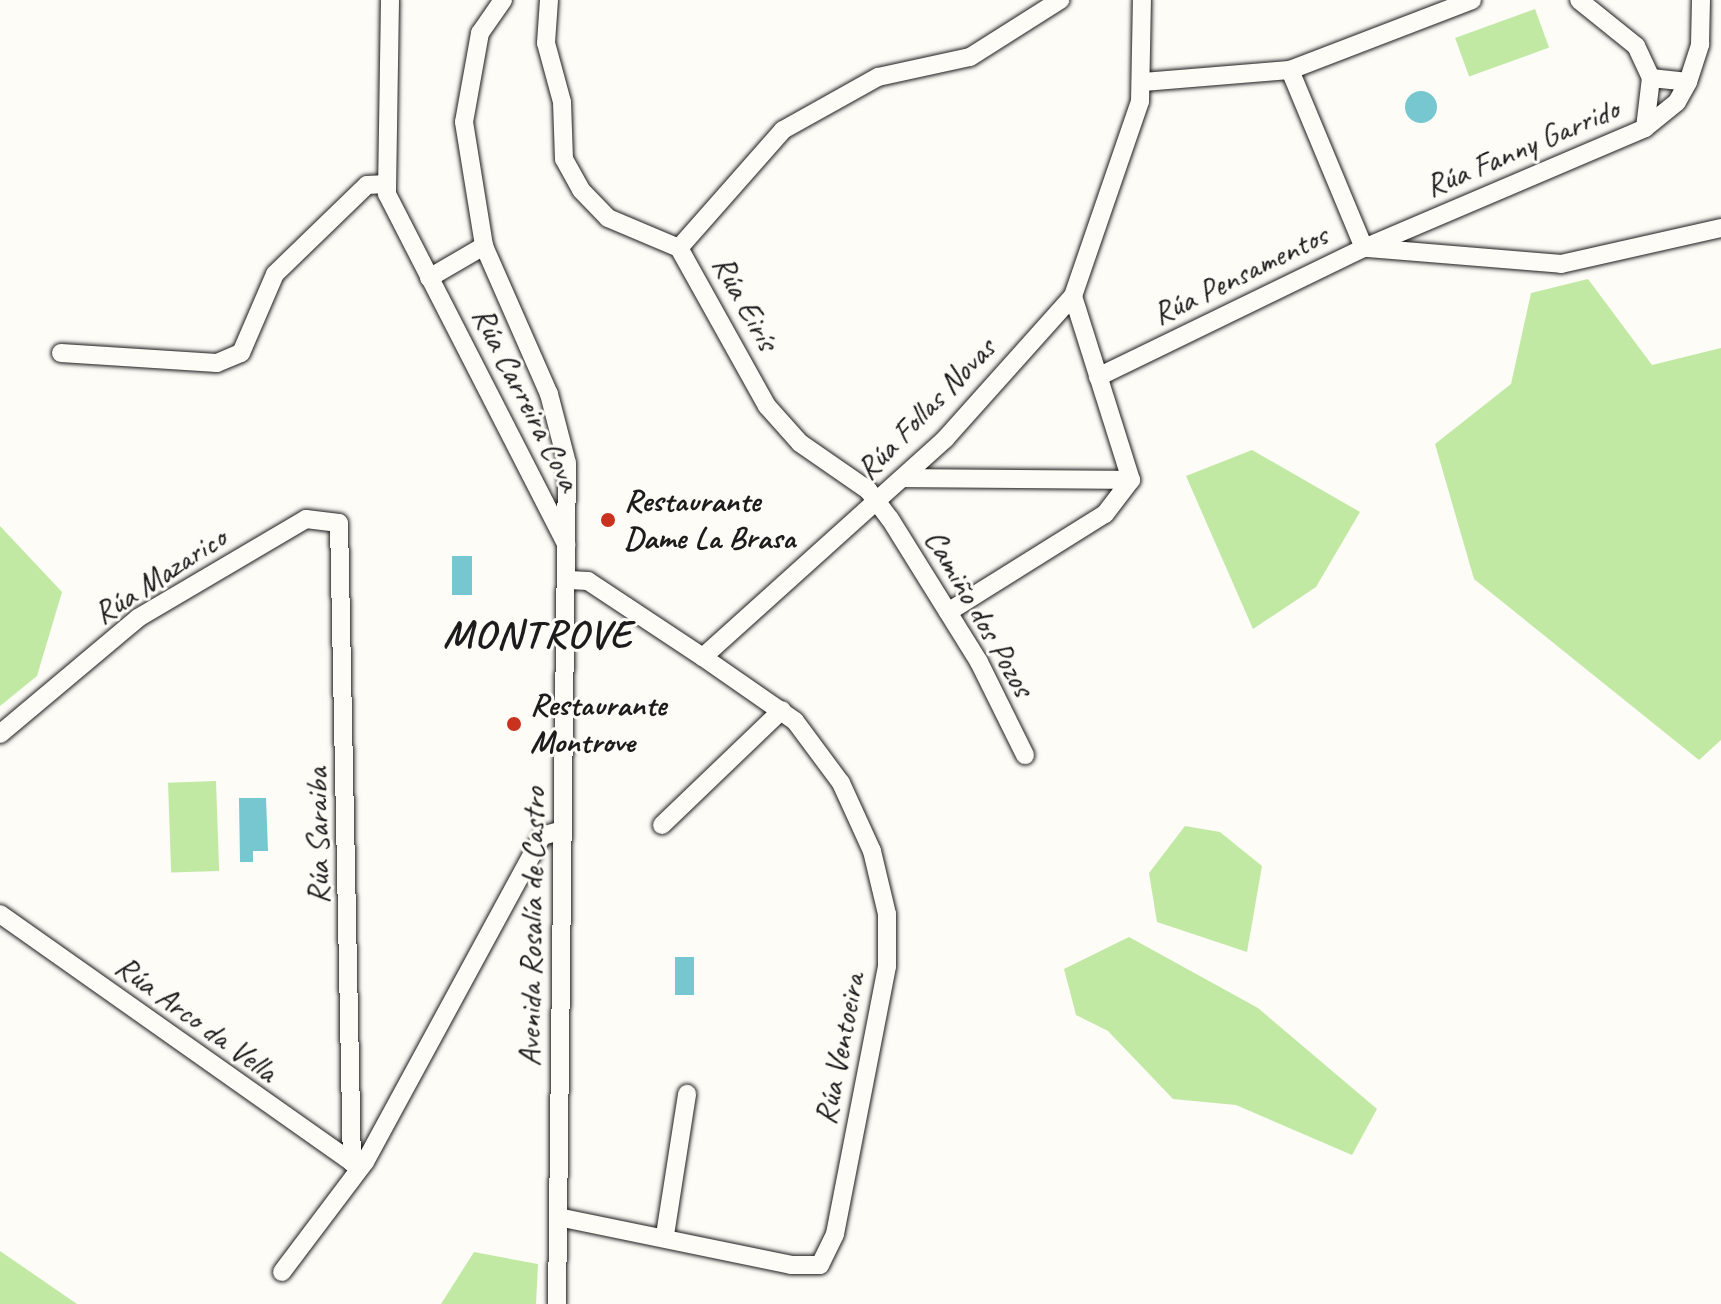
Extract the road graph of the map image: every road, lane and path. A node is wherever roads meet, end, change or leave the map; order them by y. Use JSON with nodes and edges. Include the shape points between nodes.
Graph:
{"nodes":[{"id":1,"x":390,"y":0,"type":"edge"},
{"id":2,"x":503,"y":0,"type":"edge"},
{"id":3,"x":549,"y":0,"type":"edge"},
{"id":4,"x":1060,"y":0,"type":"edge"},
{"id":5,"x":1142,"y":0,"type":"edge"},
{"id":6,"x":1472,"y":0,"type":"edge"},
{"id":7,"x":1579,"y":0,"type":"edge"},
{"id":8,"x":1701,"y":0,"type":"edge"},
{"id":9,"x":1290,"y":70,"type":"junction"},
{"id":10,"x":1651,"y":78,"type":"junction"},
{"id":11,"x":1143,"y":82,"type":"junction"},
{"id":12,"x":1688,"y":82,"type":"junction"},
{"id":13,"x":1645,"y":128,"type":"junction"},
{"id":14,"x":386,"y":184,"type":"junction"},
{"id":15,"x":1721,"y":228,"type":"edge"},
{"id":16,"x":484,"y":246,"type":"junction"},
{"id":17,"x":679,"y":248,"type":"junction"},
{"id":18,"x":1364,"y":248,"type":"junction"},
{"id":19,"x":429,"y":278,"type":"junction"},
{"id":20,"x":1073,"y":296,"type":"junction"},
{"id":21,"x":61,"y":353,"type":"dead end"},
{"id":22,"x":1098,"y":377,"type":"junction"},
{"id":23,"x":904,"y":478,"type":"junction"},
{"id":24,"x":1131,"y":480,"type":"junction"},
{"id":25,"x":877,"y":503,"type":"junction"},
{"id":26,"x":327,"y":517,"type":"joint"},
{"id":27,"x":569,"y":548,"type":"junction"},
{"id":28,"x":569,"y":580,"type":"junction"},
{"id":29,"x":948,"y":612,"type":"junction"},
{"id":30,"x":703,"y":657,"type":"junction"},
{"id":31,"x":782,"y":710,"type":"junction"},
{"id":32,"x":0,"y":734,"type":"edge"},
{"id":33,"x":1025,"y":755,"type":"dead end"},
{"id":34,"x":662,"y":825,"type":"dead end"},
{"id":35,"x":563,"y":830,"type":"junction"},
{"id":36,"x":0,"y":914,"type":"edge"},
{"id":37,"x":687,"y":1094,"type":"dead end"},
{"id":38,"x":356,"y":1166,"type":"junction"},
{"id":39,"x":558,"y":1217,"type":"junction"},
{"id":40,"x":665,"y":1235,"type":"junction"},
{"id":41,"x":282,"y":1272,"type":"dead end"},
{"id":42,"x":557,"y":1304,"type":"edge"}],
"edges":[{"from":1,"to":14,"type":"street","name":"Rúa Carreira Cova"},
{"from":2,"to":16,"type":"street","name":"Avenida Rosalía de Castro","via":[[480,33],[464,122]]},
{"from":3,"to":17,"type":"street","name":"Rúa Eirís","via":[[546,43],[570,170],[608,218]]},
{"from":4,"to":17,"type":"street","via":[[970,57],[878,77],[783,130]]},
{"from":5,"to":11,"type":"street","name":"Rúa Follas Novas"},
{"from":6,"to":9,"type":"street"},
{"from":7,"to":10,"type":"street","name":"Rúa Fanny Garrido","via":[[1636,46]]},
{"from":8,"to":12,"type":"street","via":[[1700,44]]},
{"from":9,"to":11,"type":"street"},
{"from":9,"to":18,"type":"street","name":"Rúa Pensamentos"},
{"from":10,"to":12,"type":"street"},
{"from":10,"to":13,"type":"street","name":"Rúa Fanny Garrido"},
{"from":11,"to":20,"type":"street","name":"Rúa Follas Novas"},
{"from":12,"to":13,"type":"street","via":[[1677,102]]},
{"from":13,"to":18,"type":"street","name":"Rúa Fanny Garrido"},
{"from":14,"to":19,"type":"street","name":"Rúa Carreira Cova"},
{"from":14,"to":21,"type":"street","via":[[367,185],[275,274],[241,353],[217,363]]},
{"from":15,"to":18,"type":"street","via":[[1561,264]]},
{"from":16,"to":19,"type":"street"},
{"from":16,"to":27,"type":"street","name":"Avenida Rosalía de Castro","via":[[549,394],[567,463]]},
{"from":17,"to":25,"type":"street","name":"Rúa Eirís","via":[[767,406],[800,443]]},
{"from":18,"to":22,"type":"street","name":"Rúa Pensamentos"},
{"from":19,"to":27,"type":"street","name":"Rúa Carreira Cova"},
{"from":20,"to":22,"type":"street"},
{"from":20,"to":23,"type":"street","name":"Rúa Follas Novas"},
{"from":22,"to":24,"type":"street"},
{"from":23,"to":24,"type":"street"},
{"from":23,"to":25,"type":"street","name":"Rúa Follas Novas"},
{"from":24,"to":29,"type":"street","via":[[1105,514]]},
{"from":25,"to":29,"type":"street","name":"Camiño dos Pozos"},
{"from":25,"to":30,"type":"street","name":"Rúa Follas Novas"},
{"from":26,"to":32,"type":"street","name":"Rúa Mazarico","via":[[306,519],[138,618]]},
{"from":26,"to":38,"type":"street","name":"Rúa Saraiba","via":[[344,535]]},
{"from":27,"to":28,"type":"street","name":"Avenida Rosalía de Castro"},
{"from":28,"to":30,"type":"street","via":[[588,581]]},
{"from":28,"to":35,"type":"street","name":"Avenida Rosalía de Castro"},
{"from":29,"to":33,"type":"street","name":"Camiño dos Pozos"},
{"from":30,"to":31,"type":"street","name":"Rúa Ventoeira"},
{"from":31,"to":34,"type":"street"},
{"from":31,"to":40,"type":"street","name":"Rúa Ventoeira","via":[[841,783],[872,851],[887,914],[887,966],[835,1234],[820,1265]]},
{"from":35,"to":38,"type":"street","via":[[542,836]]},
{"from":35,"to":39,"type":"street","name":"Avenida Rosalía de Castro"},
{"from":36,"to":38,"type":"street","name":"Rúa Arco da Vella"},
{"from":37,"to":40,"type":"street"},
{"from":38,"to":41,"type":"street"},
{"from":39,"to":40,"type":"street","name":"Rúa Ventoeira"},
{"from":39,"to":42,"type":"street","name":"Avenida Rosalía de Castro"}]}
